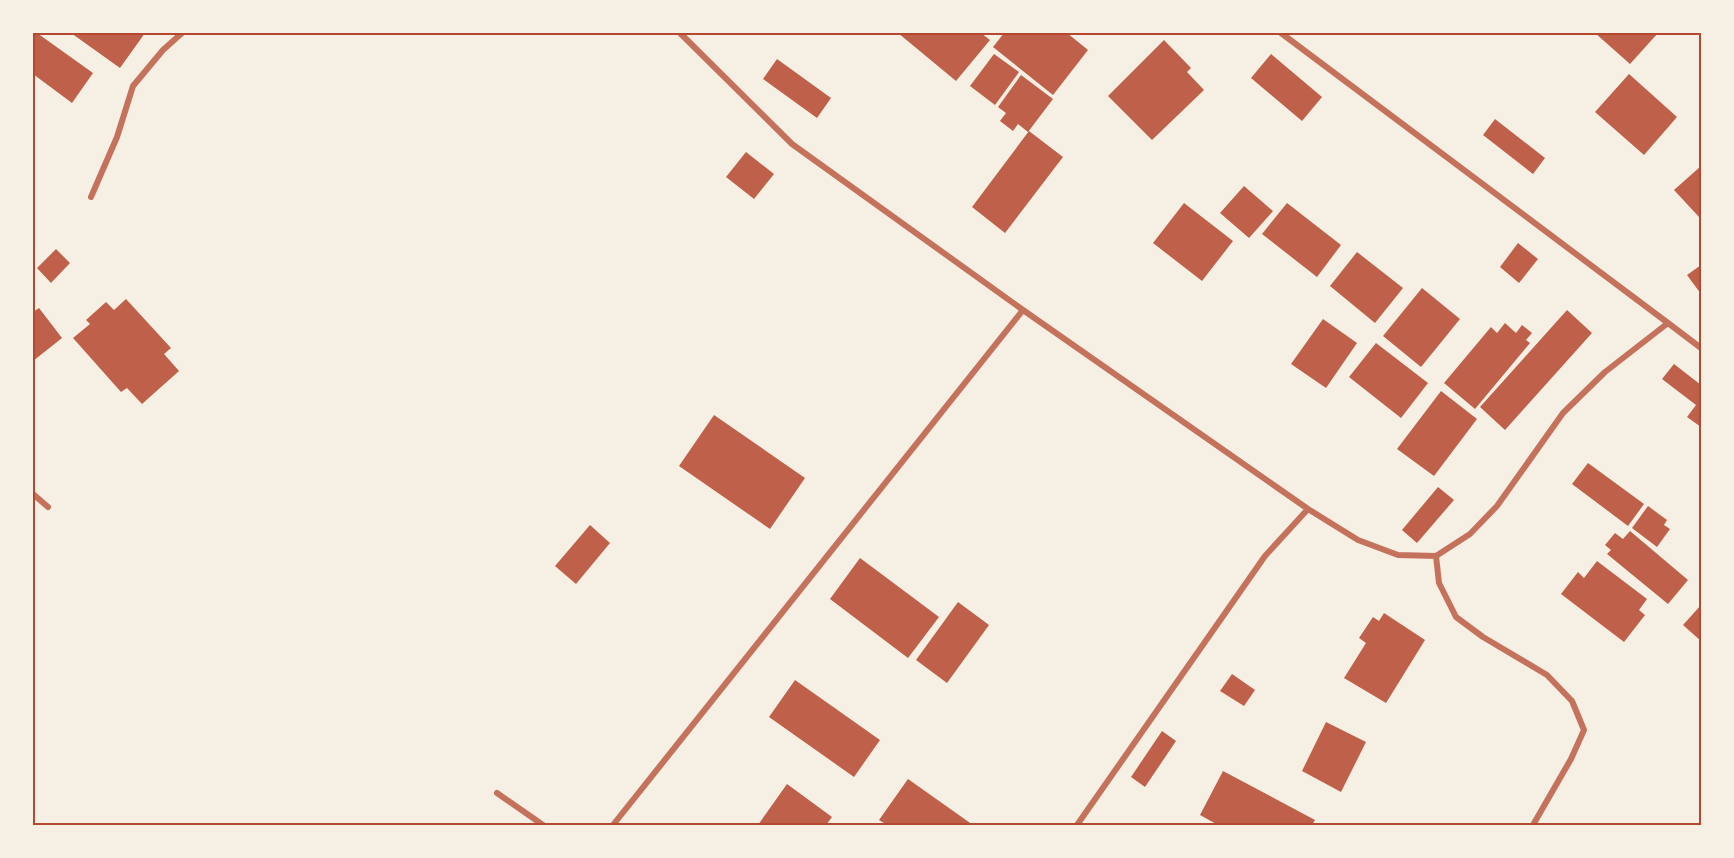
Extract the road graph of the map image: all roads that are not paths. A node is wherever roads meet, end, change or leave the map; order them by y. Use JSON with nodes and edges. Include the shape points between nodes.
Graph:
{"nodes":[{"id":1,"x":182,"y":33,"type":"edge"},
{"id":2,"x":680,"y":33,"type":"edge"},
{"id":3,"x":1281,"y":33,"type":"edge"},
{"id":4,"x":91,"y":197,"type":"dead end"},
{"id":5,"x":1023,"y":310,"type":"junction"},
{"id":6,"x":1668,"y":323,"type":"junction"},
{"id":7,"x":1701,"y":348,"type":"edge"},
{"id":8,"x":33,"y":494,"type":"edge"},
{"id":9,"x":48,"y":507,"type":"dead end"},
{"id":10,"x":1308,"y":509,"type":"junction"},
{"id":11,"x":1436,"y":556,"type":"junction"},
{"id":12,"x":497,"y":793,"type":"dead end"},
{"id":13,"x":543,"y":825,"type":"edge"},
{"id":14,"x":613,"y":825,"type":"edge"},
{"id":15,"x":1077,"y":825,"type":"edge"},
{"id":16,"x":1533,"y":825,"type":"edge"}],
"edges":[{"from":1,"to":4,"type":"street","via":[[133,86],[117,137]]},
{"from":2,"to":5,"type":"street","via":[[792,144]]},
{"from":3,"to":6,"type":"street"},
{"from":5,"to":10,"type":"street"},
{"from":5,"to":14,"type":"street"},
{"from":6,"to":7,"type":"street"},
{"from":6,"to":11,"type":"street","via":[[1605,372],[1563,413],[1497,506],[1470,534]]},
{"from":8,"to":9,"type":"street"},
{"from":10,"to":11,"type":"street","via":[[1358,540],[1398,555]]},
{"from":10,"to":15,"type":"street","via":[[1264,556]]},
{"from":11,"to":16,"type":"street","via":[[1439,583],[1456,617],[1547,675],[1572,701],[1584,730]]},
{"from":12,"to":13,"type":"street"}]}
